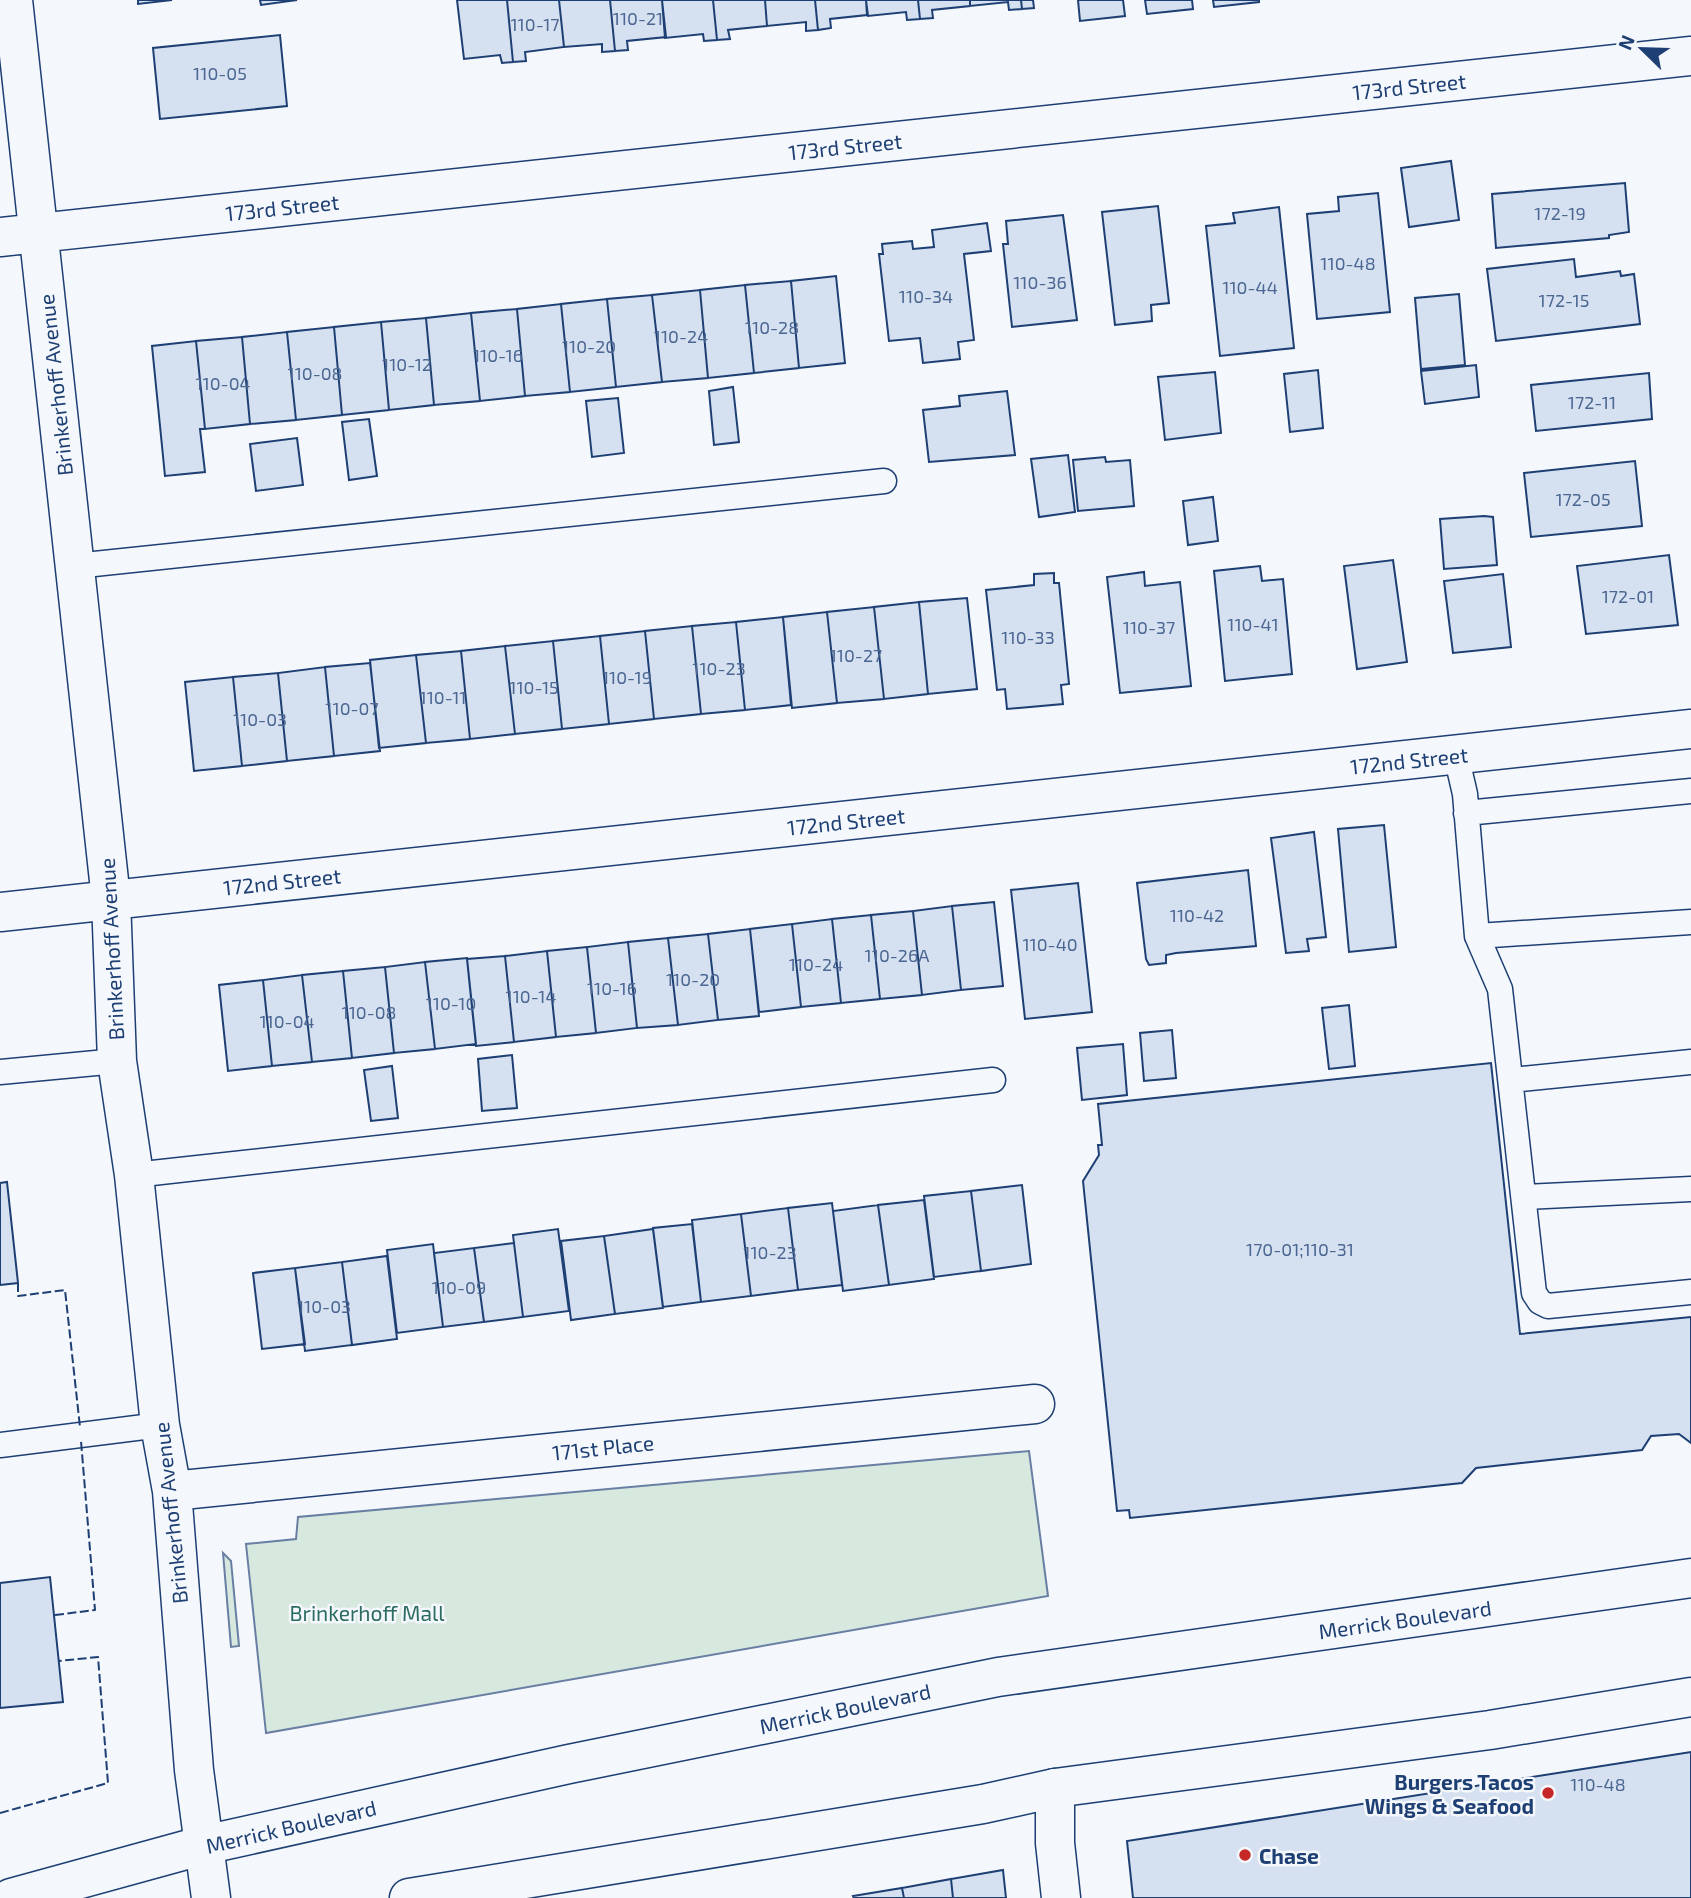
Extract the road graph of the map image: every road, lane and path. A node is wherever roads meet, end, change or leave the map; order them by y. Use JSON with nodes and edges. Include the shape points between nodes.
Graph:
{"nodes":[{"id":1,"x":13,"y":0,"type":"edge"},
{"id":2,"x":1691,"y":56,"type":"edge"},
{"id":3,"x":38,"y":233,"type":"junction"},
{"id":4,"x":0,"y":237,"type":"edge"},
{"id":5,"x":884,"y":481,"type":"dead end"},
{"id":6,"x":75,"y":566,"type":"junction"},
{"id":7,"x":1691,"y":729,"type":"edge"},
{"id":8,"x":1456,"y":755,"type":"junction"},
{"id":9,"x":1691,"y":791,"type":"edge"},
{"id":10,"x":1466,"y":813,"type":"junction"},
{"id":11,"x":111,"y":899,"type":"junction"},
{"id":12,"x":0,"y":912,"type":"edge"},
{"id":13,"x":1691,"y":922,"type":"edge"},
{"id":14,"x":1477,"y":936,"type":"junction"},
{"id":15,"x":117,"y":1061,"type":"junction"},
{"id":16,"x":1691,"y":1062,"type":"edge"},
{"id":17,"x":0,"y":1072,"type":"edge"},
{"id":18,"x":993,"y":1080,"type":"dead end"},
{"id":19,"x":1511,"y":1080,"type":"junction"},
{"id":20,"x":134,"y":1175,"type":"junction"},
{"id":21,"x":1691,"y":1189,"type":"edge"},
{"id":22,"x":1525,"y":1197,"type":"junction"},
{"id":23,"x":1691,"y":1292,"type":"edge"},
{"id":24,"x":1035,"y":1404,"type":"dead end"},
{"id":25,"x":160,"y":1425,"type":"junction"},
{"id":26,"x":0,"y":1445,"type":"edge"},
{"id":27,"x":172,"y":1491,"type":"junction"},
{"id":28,"x":1691,"y":1578,"type":"edge"},
{"id":29,"x":1691,"y":1697,"type":"edge"},
{"id":30,"x":1055,"y":1787,"type":"junction"},
{"id":31,"x":204,"y":1844,"type":"junction"},
{"id":32,"x":11,"y":1898,"type":"edge"},
{"id":33,"x":211,"y":1898,"type":"edge"},
{"id":34,"x":409,"y":1898,"type":"edge"},
{"id":35,"x":1060,"y":1898,"type":"edge"}],
"edges":[{"from":1,"to":3,"type":"street","name":"Brinkerhoff Avenue"},
{"from":2,"to":3,"type":"street","name":"173rd Street"},
{"from":3,"to":4,"type":"street","name":"173rd Street"},
{"from":3,"to":6,"type":"street","name":"Brinkerhoff Avenue"},
{"from":5,"to":6,"type":"lane"},
{"from":6,"to":11,"type":"street","name":"Brinkerhoff Avenue"},
{"from":7,"to":8,"type":"street","name":"172nd Street"},
{"from":8,"to":10,"type":"lane"},
{"from":8,"to":11,"type":"street","name":"172nd Street"},
{"from":9,"to":10,"type":"lane"},
{"from":10,"to":14,"type":"lane"},
{"from":11,"to":12,"type":"street","name":"172nd Street"},
{"from":11,"to":15,"type":"street","name":"Brinkerhoff Avenue"},
{"from":13,"to":14,"type":"lane"},
{"from":14,"to":19,"type":"lane","via":[[1500,989]]},
{"from":15,"to":17,"type":"lane"},
{"from":15,"to":20,"type":"street","name":"Brinkerhoff Avenue"},
{"from":16,"to":19,"type":"lane"},
{"from":18,"to":20,"type":"lane"},
{"from":19,"to":22,"type":"lane"},
{"from":20,"to":25,"type":"street","name":"Brinkerhoff Avenue"},
{"from":21,"to":22,"type":"lane"},
{"from":22,"to":23,"type":"lane","via":[[1534,1293],[1540,1302],[1548,1306]]},
{"from":24,"to":27,"type":"street","name":"171st Place"},
{"from":25,"to":26,"type":"lane"},
{"from":25,"to":27,"type":"street","name":"Brinkerhoff Avenue"},
{"from":27,"to":31,"type":"street","name":"Brinkerhoff Avenue"},
{"from":28,"to":31,"type":"street","name":"Merrick Boulevard","via":[[998,1677]]},
{"from":29,"to":30,"type":"street","via":[[1490,1730]]},
{"from":30,"to":34,"type":"street","via":[[984,1804]]},
{"from":30,"to":35,"type":"street"},
{"from":31,"to":32,"type":"street","name":"Merrick Boulevard"},
{"from":31,"to":33,"type":"street","name":"Brinkerhoff Avenue"}]}
